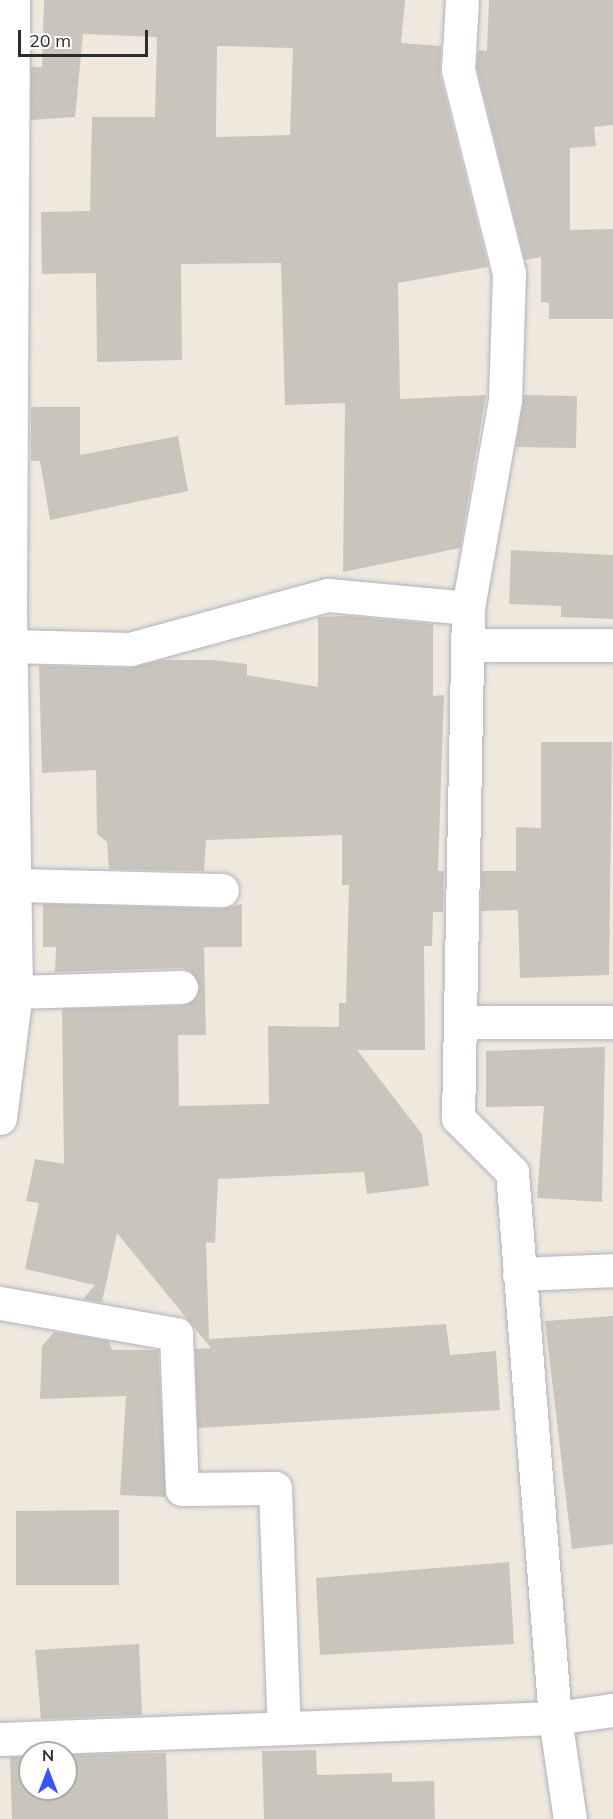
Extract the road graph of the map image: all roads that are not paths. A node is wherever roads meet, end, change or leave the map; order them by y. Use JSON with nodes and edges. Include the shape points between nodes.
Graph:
{"nodes":[{"id":1,"x":13,"y":0,"type":"edge"},
{"id":2,"x":462,"y":0,"type":"edge"},
{"id":3,"x":5,"y":143,"type":"edge"},
{"id":4,"x":5,"y":334,"type":"edge"},
{"id":5,"x":5,"y":581,"type":"edge"},
{"id":6,"x":468,"y":608,"type":"junction"},
{"id":7,"x":468,"y":645,"type":"junction"},
{"id":8,"x":613,"y":645,"type":"edge"},
{"id":9,"x":10,"y":646,"type":"junction"},
{"id":10,"x":15,"y":885,"type":"junction"},
{"id":11,"x":222,"y":890,"type":"dead end"},
{"id":12,"x":181,"y":987,"type":"dead end"},
{"id":13,"x":10,"y":1000,"type":"edge"},
{"id":14,"x":460,"y":1022,"type":"junction"},
{"id":15,"x":613,"y":1022,"type":"edge"},
{"id":16,"x":0,"y":1112,"type":"edge"},
{"id":17,"x":613,"y":1270,"type":"edge"},
{"id":18,"x":519,"y":1274,"type":"junction"},
{"id":19,"x":0,"y":1303,"type":"edge"},
{"id":20,"x":613,"y":1710,"type":"edge"},
{"id":21,"x":555,"y":1718,"type":"junction"},
{"id":22,"x":284,"y":1728,"type":"junction"},
{"id":23,"x":0,"y":1738,"type":"edge"},
{"id":24,"x":570,"y":1819,"type":"edge"}],
"edges":[{"from":1,"to":3,"type":"street"},
{"from":2,"to":6,"type":"street","via":[[458,70],[509,273],[505,399]]},
{"from":3,"to":4,"type":"street"},
{"from":4,"to":5,"type":"street"},
{"from":5,"to":9,"type":"street"},
{"from":6,"to":7,"type":"street"},
{"from":6,"to":9,"type":"street","via":[[328,595],[130,649]]},
{"from":7,"to":8,"type":"street"},
{"from":7,"to":14,"type":"street"},
{"from":9,"to":10,"type":"street"},
{"from":10,"to":11,"type":"street"},
{"from":10,"to":13,"type":"street"},
{"from":12,"to":13,"type":"street"},
{"from":13,"to":16,"type":"street"},
{"from":14,"to":15,"type":"street"},
{"from":14,"to":18,"type":"street","via":[[458,1118],[512,1172]]},
{"from":17,"to":18,"type":"street"},
{"from":18,"to":21,"type":"street"},
{"from":19,"to":22,"type":"street","via":[[176,1334],[182,1489],[276,1488]]},
{"from":20,"to":21,"type":"street"},
{"from":21,"to":22,"type":"street"},
{"from":21,"to":24,"type":"street"},
{"from":22,"to":23,"type":"street"}]}
